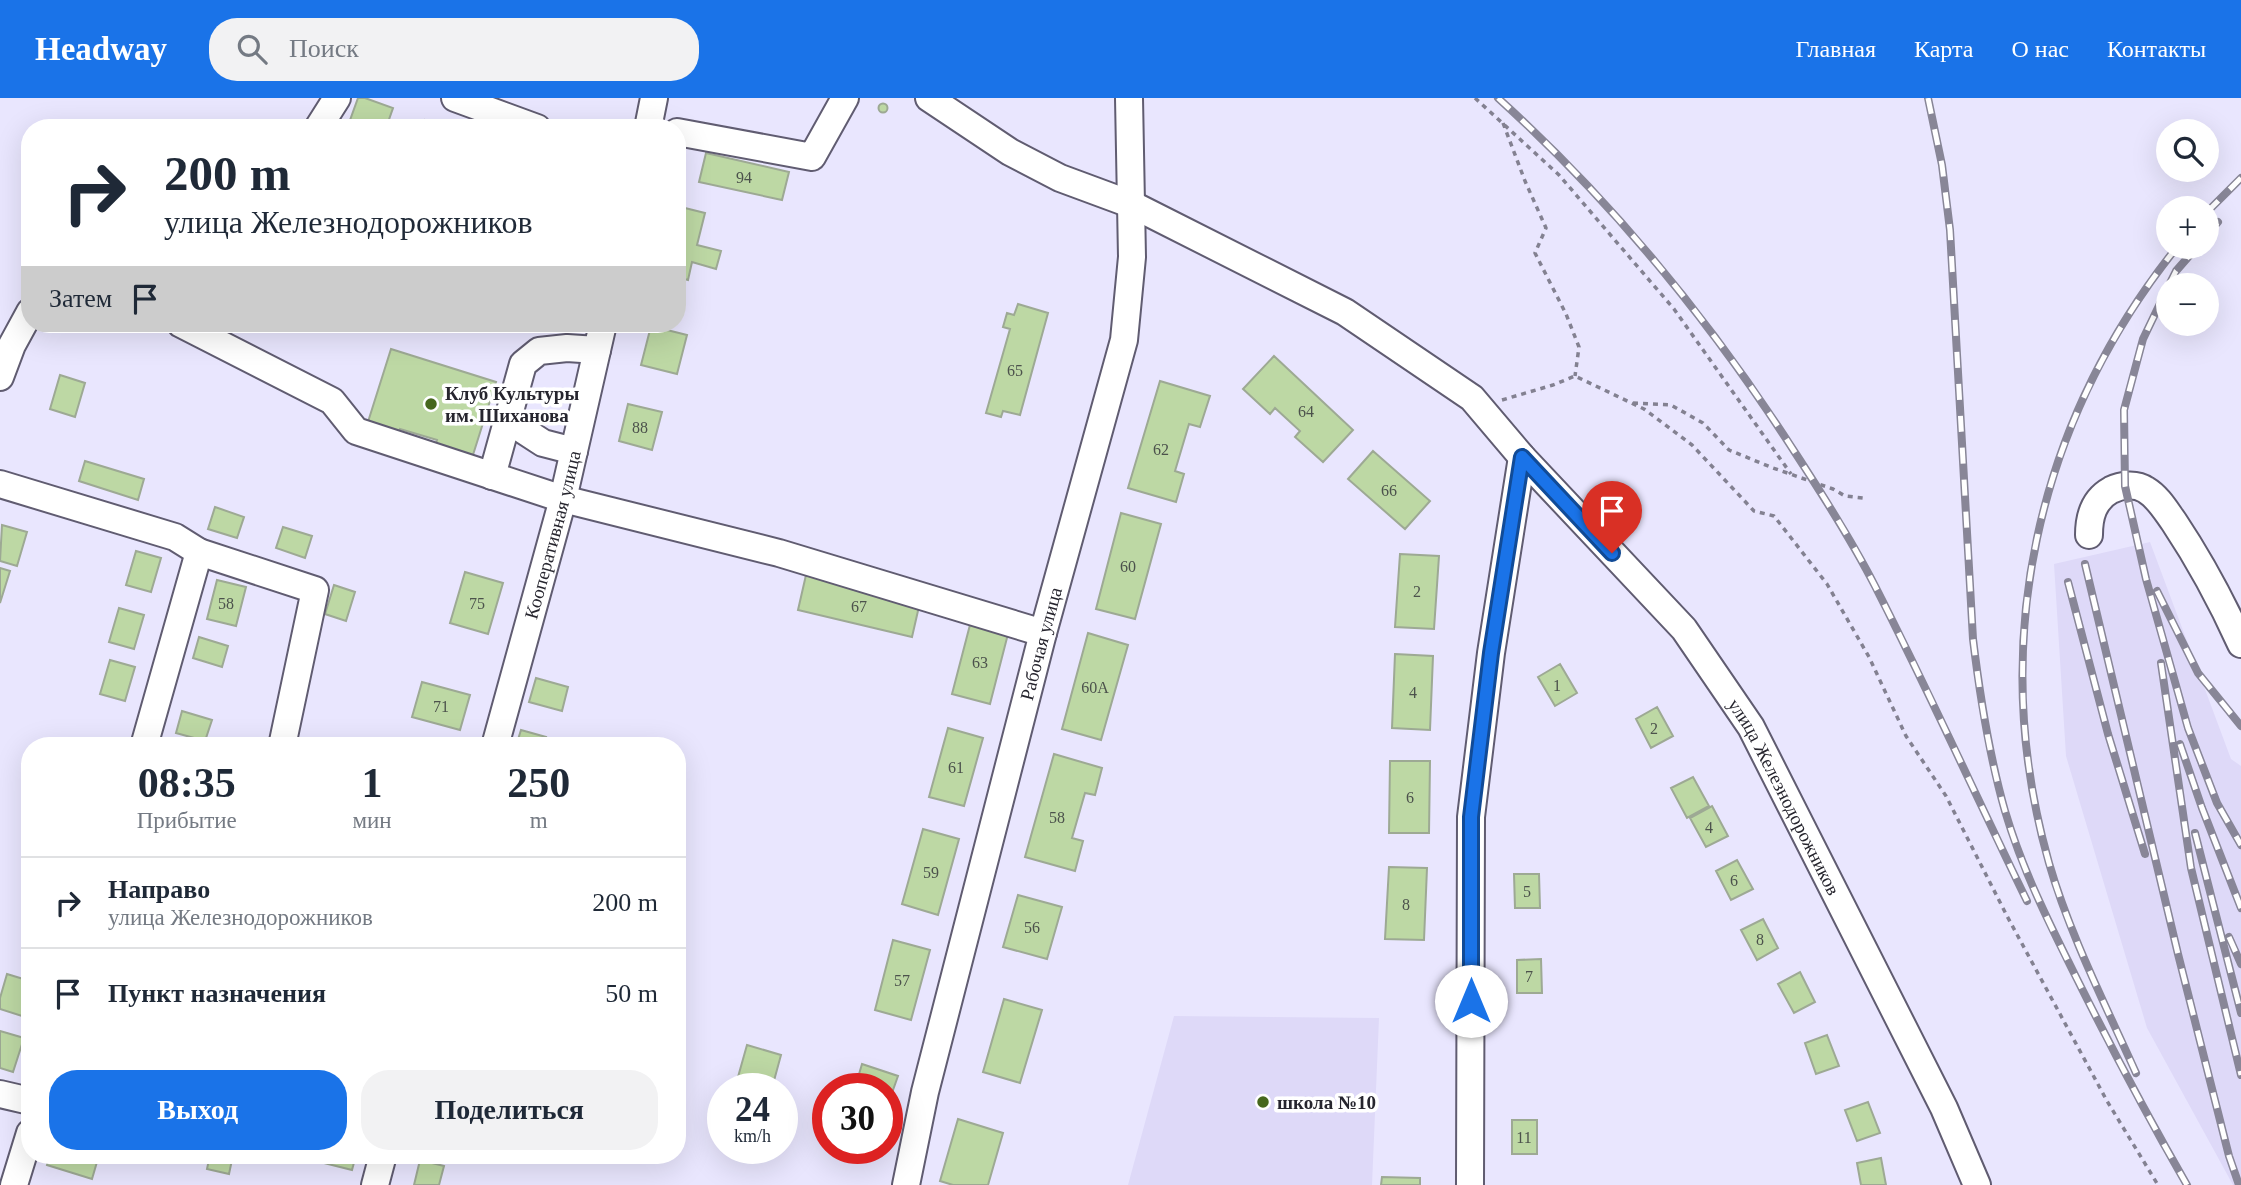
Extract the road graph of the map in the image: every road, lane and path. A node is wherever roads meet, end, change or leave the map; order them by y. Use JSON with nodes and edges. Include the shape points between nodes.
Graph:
{"nodes":[{"id":1,"x":337,"y":98,"type":"edge"},
{"id":2,"x":455,"y":98,"type":"edge"},
{"id":3,"x":654,"y":98,"type":"edge"},
{"id":4,"x":845,"y":98,"type":"edge"},
{"id":5,"x":929,"y":98,"type":"edge"},
{"id":6,"x":1129,"y":98,"type":"edge"},
{"id":7,"x":1475,"y":98,"type":"edge"},
{"id":8,"x":324,"y":119,"type":"edge"},
{"id":9,"x":512,"y":119,"type":"edge"},
{"id":10,"x":651,"y":119,"type":"edge"},
{"id":11,"x":1502,"y":120,"type":"junction"},
{"id":12,"x":686,"y":134,"type":"edge"},
{"id":13,"x":1133,"y":205,"type":"junction"},
{"id":14,"x":21,"y":328,"type":"edge"},
{"id":15,"x":202,"y":333,"type":"edge"},
{"id":16,"x":601,"y":333,"type":"edge"},
{"id":17,"x":597,"y":350,"type":"junction"},
{"id":18,"x":1575,"y":376,"type":"junction"},
{"id":19,"x":0,"y":377,"type":"edge"},
{"id":20,"x":1472,"y":398,"type":"junction"},
{"id":21,"x":1631,"y":403,"type":"junction"},
{"id":22,"x":506,"y":419,"type":"junction"},
{"id":23,"x":574,"y":451,"type":"junction"},
{"id":24,"x":1522,"y":457,"type":"junction"},
{"id":25,"x":1791,"y":474,"type":"junction"},
{"id":26,"x":492,"y":476,"type":"junction"},
{"id":27,"x":0,"y":484,"type":"edge"},
{"id":28,"x":1863,"y":498,"type":"dead end"},
{"id":29,"x":563,"y":499,"type":"junction"},
{"id":30,"x":2089,"y":535,"type":"dead end"},
{"id":31,"x":199,"y":552,"type":"junction"},
{"id":32,"x":1043,"y":633,"type":"junction"},
{"id":33,"x":2241,"y":644,"type":"edge"},
{"id":34,"x":147,"y":737,"type":"edge"},
{"id":35,"x":284,"y":737,"type":"edge"},
{"id":36,"x":497,"y":737,"type":"edge"},
{"id":37,"x":0,"y":1094,"type":"edge"},
{"id":38,"x":21,"y":1099,"type":"edge"},
{"id":39,"x":21,"y":1162,"type":"edge"},
{"id":40,"x":381,"y":1164,"type":"edge"},
{"id":41,"x":14,"y":1185,"type":"edge"},
{"id":42,"x":375,"y":1185,"type":"edge"},
{"id":43,"x":906,"y":1185,"type":"edge"},
{"id":44,"x":1470,"y":1185,"type":"edge"},
{"id":45,"x":1978,"y":1185,"type":"edge"},
{"id":46,"x":2158,"y":1185,"type":"edge"}],
"edges":[{"from":1,"to":8,"type":"street"},
{"from":2,"to":9,"type":"street"},
{"from":3,"to":10,"type":"street"},
{"from":4,"to":12,"type":"street","via":[[812,157]]},
{"from":5,"to":13,"type":"street","name":"улица Железнодорожников","via":[[1010,152],[1060,178]]},
{"from":6,"to":13,"type":"street","name":"Рабочая улица"},
{"from":7,"to":11,"type":"path"},
{"from":11,"to":18,"type":"path","via":[[1546,228],[1535,253],[1579,347]]},
{"from":11,"to":25,"type":"path","via":[[1559,175],[1674,309]]},
{"from":13,"to":20,"type":"street","name":"улица Железнодорожников","via":[[1345,312]]},
{"from":13,"to":32,"type":"street","name":"Рабочая улица","via":[[1124,341]]},
{"from":14,"to":19,"type":"street"},
{"from":15,"to":26,"type":"street","via":[[332,401],[356,431]]},
{"from":16,"to":17,"type":"street","name":"Кооперативная улица"},
{"from":17,"to":22,"type":"street","via":[[539,351],[523,364]]},
{"from":17,"to":23,"type":"street","name":"Кооперативная улица"},
{"from":18,"to":20,"type":"path","via":[[1507,400]]},
{"from":18,"to":21,"type":"path"},
{"from":20,"to":24,"type":"street","name":"улица Железнодорожников"},
{"from":21,"to":25,"type":"path","via":[[1671,405],[1703,423],[1729,450]]},
{"from":21,"to":46,"type":"path","via":[[1692,445],[1754,511],[1774,516],[1827,584],[1869,657],[1906,736],[1946,796],[2101,1090]]},
{"from":22,"to":23,"type":"street","via":[[543,443]]},
{"from":22,"to":26,"type":"street"},
{"from":23,"to":29,"type":"street","name":"Кооперативная улица"},
{"from":24,"to":44,"type":"street","via":[[1471,817]]},
{"from":24,"to":45,"type":"street","name":"улица Железнодорожников","via":[[1684,629],[1751,727],[1938,1096]]},
{"from":25,"to":28,"type":"path","via":[[1845,496]]},
{"from":26,"to":29,"type":"street"},
{"from":27,"to":31,"type":"street","via":[[175,537]]},
{"from":29,"to":32,"type":"street","via":[[779,553]]},
{"from":29,"to":36,"type":"street","name":"Кооперативная улица"},
{"from":30,"to":33,"type":"street","via":[[2089,516],[2101,496],[2134,484],[2146,489],[2189,545]]},
{"from":31,"to":34,"type":"street"},
{"from":31,"to":35,"type":"street","via":[[315,590]]},
{"from":32,"to":43,"type":"street","name":"Рабочая улица"},
{"from":37,"to":38,"type":"street"},
{"from":39,"to":41,"type":"street"},
{"from":40,"to":42,"type":"street"}]}
